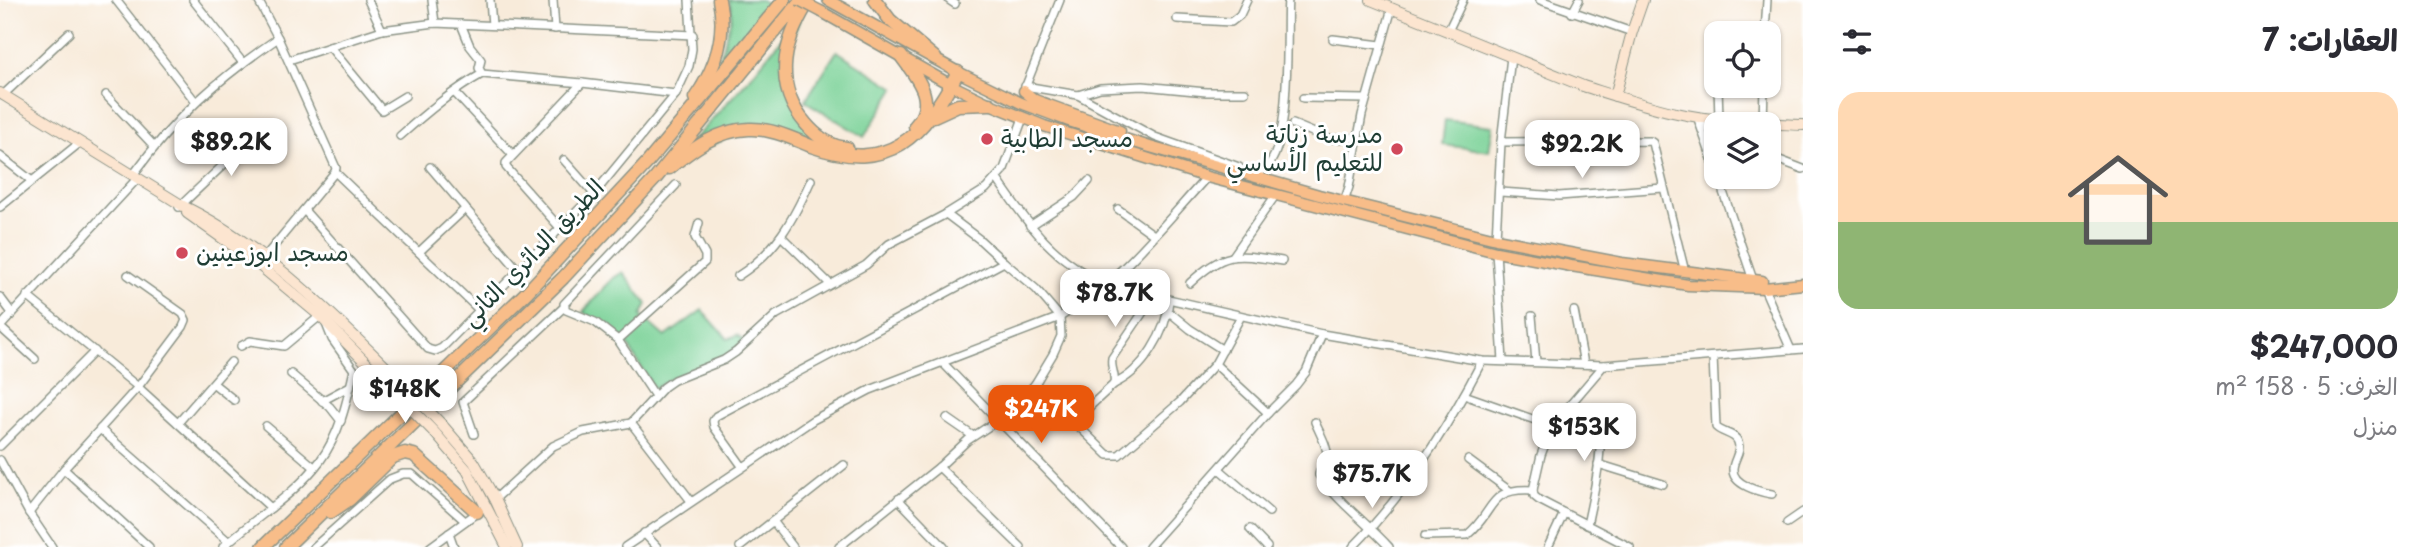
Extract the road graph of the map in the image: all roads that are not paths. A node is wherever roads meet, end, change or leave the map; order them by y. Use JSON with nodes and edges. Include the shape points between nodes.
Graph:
{"nodes":[{"id":1,"x":116,"y":0,"type":"edge"},
{"id":2,"x":193,"y":0,"type":"edge"},
{"id":3,"x":258,"y":0,"type":"edge"},
{"id":4,"x":368,"y":0,"type":"edge"},
{"id":5,"x":432,"y":0,"type":"edge"},
{"id":6,"x":490,"y":0,"type":"edge"},
{"id":7,"x":553,"y":0,"type":"edge"},
{"id":8,"x":689,"y":0,"type":"edge"},
{"id":9,"x":719,"y":0,"type":"edge"},
{"id":10,"x":785,"y":0,"type":"edge"},
{"id":11,"x":800,"y":0,"type":"edge"},
{"id":12,"x":809,"y":0,"type":"edge"},
{"id":13,"x":829,"y":0,"type":"edge"},
{"id":14,"x":875,"y":0,"type":"edge"},
{"id":15,"x":1060,"y":0,"type":"edge"},
{"id":16,"x":1247,"y":0,"type":"edge"},
{"id":17,"x":1288,"y":0,"type":"edge"},
{"id":18,"x":1371,"y":0,"type":"edge"},
{"id":19,"x":1462,"y":0,"type":"edge"},
{"id":20,"x":1540,"y":0,"type":"edge"},
{"id":21,"x":1579,"y":0,"type":"edge"},
{"id":22,"x":1643,"y":0,"type":"edge"},
{"id":23,"x":1767,"y":0,"type":"edge"},
{"id":24,"x":1392,"y":8,"type":"junction"},
{"id":25,"x":1572,"y":13,"type":"junction"},
{"id":26,"x":1177,"y":19,"type":"dead end"},
{"id":27,"x":1766,"y":21,"type":"edge"},
{"id":28,"x":435,"y":23,"type":"junction"},
{"id":29,"x":461,"y":24,"type":"junction"},
{"id":30,"x":492,"y":25,"type":"junction"},
{"id":31,"x":555,"y":29,"type":"junction"},
{"id":32,"x":382,"y":30,"type":"junction"},
{"id":33,"x":1448,"y":32,"type":"junction"},
{"id":34,"x":1632,"y":32,"type":"junction"},
{"id":35,"x":69,"y":33,"type":"dead end"},
{"id":36,"x":692,"y":34,"type":"junction"},
{"id":37,"x":278,"y":38,"type":"junction"},
{"id":38,"x":1333,"y":39,"type":"dead end"},
{"id":39,"x":1381,"y":45,"type":"junction"},
{"id":40,"x":330,"y":47,"type":"junction"},
{"id":41,"x":901,"y":56,"type":"junction"},
{"id":42,"x":1511,"y":57,"type":"junction"},
{"id":43,"x":935,"y":58,"type":"junction"},
{"id":44,"x":289,"y":60,"type":"junction"},
{"id":45,"x":243,"y":63,"type":"junction"},
{"id":46,"x":958,"y":72,"type":"junction"},
{"id":47,"x":482,"y":74,"type":"junction"},
{"id":48,"x":582,"y":83,"type":"junction"},
{"id":49,"x":951,"y":85,"type":"junction"},
{"id":50,"x":1245,"y":92,"type":"dead end"},
{"id":51,"x":455,"y":93,"type":"junction"},
{"id":52,"x":1024,"y":93,"type":"junction"},
{"id":53,"x":676,"y":94,"type":"junction"},
{"id":54,"x":106,"y":95,"type":"dead end"},
{"id":55,"x":1,"y":96,"type":"edge"},
{"id":56,"x":405,"y":96,"type":"dead end"},
{"id":57,"x":1078,"y":96,"type":"junction"},
{"id":58,"x":1615,"y":96,"type":"junction"},
{"id":59,"x":1303,"y":98,"type":"dead end"},
{"id":60,"x":1366,"y":99,"type":"junction"},
{"id":61,"x":195,"y":101,"type":"junction"},
{"id":62,"x":990,"y":104,"type":"junction"},
{"id":63,"x":930,"y":118,"type":"junction"},
{"id":64,"x":1023,"y":118,"type":"junction"},
{"id":65,"x":1704,"y":120,"type":"edge"},
{"id":66,"x":1699,"y":121,"type":"junction"},
{"id":67,"x":1293,"y":124,"type":"dead end"},
{"id":68,"x":1704,"y":124,"type":"edge"},
{"id":69,"x":1781,"y":124,"type":"edge"},
{"id":70,"x":1803,"y":125,"type":"edge"},
{"id":71,"x":259,"y":131,"type":"dead end"},
{"id":72,"x":400,"y":136,"type":"dead end"},
{"id":73,"x":1704,"y":136,"type":"edge"},
{"id":74,"x":1358,"y":138,"type":"junction"},
{"id":75,"x":1502,"y":142,"type":"junction"},
{"id":76,"x":77,"y":145,"type":"junction"},
{"id":77,"x":154,"y":146,"type":"junction"},
{"id":78,"x":512,"y":154,"type":"junction"},
{"id":79,"x":0,"y":156,"type":"edge"},
{"id":80,"x":564,"y":159,"type":"dead end"},
{"id":81,"x":1781,"y":161,"type":"edge"},
{"id":82,"x":647,"y":163,"type":"junction"},
{"id":83,"x":430,"y":167,"type":"dead end"},
{"id":84,"x":1803,"y":169,"type":"edge"},
{"id":85,"x":335,"y":172,"type":"junction"},
{"id":86,"x":1207,"y":177,"type":"junction"},
{"id":87,"x":134,"y":178,"type":"junction"},
{"id":88,"x":655,"y":179,"type":"junction"},
{"id":89,"x":998,"y":179,"type":"junction"},
{"id":90,"x":811,"y":180,"type":"dead end"},
{"id":91,"x":32,"y":181,"type":"junction"},
{"id":92,"x":1088,"y":181,"type":"dead end"},
{"id":93,"x":677,"y":185,"type":"dead end"},
{"id":94,"x":1663,"y":188,"type":"junction"},
{"id":95,"x":1722,"y":189,"type":"edge"},
{"id":96,"x":1500,"y":192,"type":"junction"},
{"id":97,"x":594,"y":194,"type":"junction"},
{"id":98,"x":1275,"y":196,"type":"junction"},
{"id":99,"x":1317,"y":201,"type":"junction"},
{"id":100,"x":1344,"y":202,"type":"junction"},
{"id":101,"x":181,"y":206,"type":"junction"},
{"id":102,"x":0,"y":207,"type":"edge"},
{"id":103,"x":465,"y":209,"type":"junction"},
{"id":104,"x":1118,"y":209,"type":"dead end"},
{"id":105,"x":303,"y":210,"type":"junction"},
{"id":106,"x":946,"y":214,"type":"junction"},
{"id":107,"x":699,"y":223,"type":"dead end"},
{"id":108,"x":1030,"y":226,"type":"junction"},
{"id":109,"x":561,"y":229,"type":"junction"},
{"id":110,"x":1154,"y":235,"type":"junction"},
{"id":111,"x":781,"y":236,"type":"junction"},
{"id":112,"x":1496,"y":239,"type":"junction"},
{"id":113,"x":419,"y":252,"type":"junction"},
{"id":114,"x":1496,"y":252,"type":"junction"},
{"id":115,"x":1233,"y":256,"type":"junction"},
{"id":116,"x":264,"y":258,"type":"junction"},
{"id":117,"x":1282,"y":261,"type":"dead end"},
{"id":118,"x":1004,"y":262,"type":"junction"},
{"id":119,"x":1621,"y":269,"type":"junction"},
{"id":120,"x":519,"y":271,"type":"junction"},
{"id":121,"x":1685,"y":273,"type":"junction"},
{"id":122,"x":128,"y":275,"type":"dead end"},
{"id":123,"x":738,"y":276,"type":"dead end"},
{"id":124,"x":1754,"y":281,"type":"junction"},
{"id":125,"x":1190,"y":283,"type":"dead end"},
{"id":126,"x":1803,"y":283,"type":"edge"},
{"id":127,"x":830,"y":284,"type":"junction"},
{"id":128,"x":1107,"y":285,"type":"junction"},
{"id":129,"x":1764,"y":288,"type":"junction"},
{"id":130,"x":27,"y":296,"type":"junction"},
{"id":131,"x":1154,"y":296,"type":"junction"},
{"id":132,"x":0,"y":297,"type":"edge"},
{"id":133,"x":1168,"y":300,"type":"junction"},
{"id":134,"x":564,"y":307,"type":"junction"},
{"id":135,"x":480,"y":311,"type":"junction"},
{"id":136,"x":1168,"y":311,"type":"junction"},
{"id":137,"x":1574,"y":312,"type":"dead end"},
{"id":138,"x":12,"y":313,"type":"junction"},
{"id":139,"x":1241,"y":316,"type":"junction"},
{"id":140,"x":1532,"y":316,"type":"dead end"},
{"id":141,"x":1060,"y":317,"type":"junction"},
{"id":142,"x":323,"y":318,"type":"junction"},
{"id":143,"x":0,"y":327,"type":"edge"},
{"id":144,"x":1322,"y":334,"type":"junction"},
{"id":145,"x":618,"y":340,"type":"junction"},
{"id":146,"x":241,"y":346,"type":"dead end"},
{"id":147,"x":1803,"y":348,"type":"edge"},
{"id":148,"x":1223,"y":350,"type":"junction"},
{"id":149,"x":1791,"y":350,"type":"junction"},
{"id":150,"x":95,"y":351,"type":"junction"},
{"id":151,"x":1713,"y":358,"type":"junction"},
{"id":152,"x":35,"y":359,"type":"dead end"},
{"id":153,"x":1482,"y":361,"type":"junction"},
{"id":154,"x":1503,"y":361,"type":"junction"},
{"id":155,"x":231,"y":362,"type":"dead end"},
{"id":156,"x":942,"y":362,"type":"junction"},
{"id":157,"x":1536,"y":362,"type":"junction"},
{"id":158,"x":1215,"y":364,"type":"junction"},
{"id":159,"x":1584,"y":364,"type":"junction"},
{"id":160,"x":1604,"y":365,"type":"junction"},
{"id":161,"x":291,"y":374,"type":"dead end"},
{"id":162,"x":1114,"y":383,"type":"junction"},
{"id":163,"x":214,"y":384,"type":"junction"},
{"id":164,"x":1035,"y":384,"type":"junction"},
{"id":165,"x":350,"y":386,"type":"junction"},
{"id":166,"x":138,"y":387,"type":"junction"},
{"id":167,"x":402,"y":391,"type":"junction"},
{"id":168,"x":1464,"y":395,"type":"junction"},
{"id":169,"x":655,"y":396,"type":"junction"},
{"id":170,"x":234,"y":400,"type":"dead end"},
{"id":171,"x":322,"y":401,"type":"junction"},
{"id":172,"x":1569,"y":405,"type":"junction"},
{"id":173,"x":1268,"y":413,"type":"junction"},
{"id":174,"x":947,"y":418,"type":"dead end"},
{"id":175,"x":341,"y":421,"type":"junction"},
{"id":176,"x":998,"y":421,"type":"junction"},
{"id":177,"x":1074,"y":421,"type":"junction"},
{"id":178,"x":1315,"y":422,"type":"dead end"},
{"id":179,"x":178,"y":423,"type":"junction"},
{"id":180,"x":631,"y":423,"type":"junction"},
{"id":181,"x":265,"y":426,"type":"dead end"},
{"id":182,"x":1552,"y":426,"type":"junction"},
{"id":183,"x":100,"y":429,"type":"junction"},
{"id":184,"x":474,"y":434,"type":"dead end"},
{"id":185,"x":973,"y":436,"type":"junction"},
{"id":186,"x":0,"y":446,"type":"edge"},
{"id":187,"x":0,"y":460,"type":"edge"},
{"id":188,"x":1468,"y":460,"type":"dead end"},
{"id":189,"x":1598,"y":464,"type":"junction"},
{"id":190,"x":742,"y":466,"type":"junction"},
{"id":191,"x":845,"y":466,"type":"dead end"},
{"id":192,"x":314,"y":467,"type":"junction"},
{"id":193,"x":939,"y":467,"type":"junction"},
{"id":194,"x":64,"y":469,"type":"junction"},
{"id":195,"x":1219,"y":469,"type":"junction"},
{"id":196,"x":1663,"y":484,"type":"dead end"},
{"id":197,"x":1533,"y":490,"type":"junction"},
{"id":198,"x":1510,"y":491,"type":"junction"},
{"id":199,"x":1772,"y":494,"type":"dead end"},
{"id":200,"x":898,"y":499,"type":"junction"},
{"id":201,"x":691,"y":501,"type":"junction"},
{"id":202,"x":486,"y":506,"type":"junction"},
{"id":203,"x":271,"y":508,"type":"junction"},
{"id":204,"x":1269,"y":512,"type":"dead end"},
{"id":205,"x":1803,"y":512,"type":"edge"},
{"id":206,"x":29,"y":513,"type":"junction"},
{"id":207,"x":1564,"y":513,"type":"junction"},
{"id":208,"x":317,"y":517,"type":"junction"},
{"id":209,"x":465,"y":521,"type":"junction"},
{"id":210,"x":773,"y":521,"type":"junction"},
{"id":211,"x":1787,"y":523,"type":"dead end"},
{"id":212,"x":1587,"y":525,"type":"junction"},
{"id":213,"x":1371,"y":528,"type":"junction"},
{"id":214,"x":1250,"y":530,"type":"dead end"},
{"id":215,"x":449,"y":533,"type":"junction"},
{"id":216,"x":644,"y":533,"type":"junction"},
{"id":217,"x":1425,"y":536,"type":"dead end"},
{"id":218,"x":226,"y":545,"type":"edge"},
{"id":219,"x":52,"y":547,"type":"edge"},
{"id":220,"x":149,"y":547,"type":"edge"},
{"id":221,"x":263,"y":547,"type":"edge"},
{"id":222,"x":286,"y":547,"type":"edge"},
{"id":223,"x":314,"y":547,"type":"edge"},
{"id":224,"x":430,"y":547,"type":"edge"},
{"id":225,"x":454,"y":547,"type":"edge"},
{"id":226,"x":507,"y":547,"type":"edge"},
{"id":227,"x":517,"y":547,"type":"edge"},
{"id":228,"x":625,"y":547,"type":"edge"},
{"id":229,"x":657,"y":547,"type":"edge"},
{"id":230,"x":740,"y":547,"type":"edge"},
{"id":231,"x":793,"y":547,"type":"edge"},
{"id":232,"x":839,"y":547,"type":"edge"},
{"id":233,"x":944,"y":547,"type":"edge"},
{"id":234,"x":1021,"y":547,"type":"edge"},
{"id":235,"x":1121,"y":547,"type":"edge"},
{"id":236,"x":1149,"y":547,"type":"edge"},
{"id":237,"x":1267,"y":547,"type":"edge"},
{"id":238,"x":1353,"y":547,"type":"edge"},
{"id":239,"x":1389,"y":547,"type":"edge"},
{"id":240,"x":1548,"y":547,"type":"edge"},
{"id":241,"x":1630,"y":547,"type":"edge"}],
"edges":[{"from":1,"to":61,"type":"street"},
{"from":2,"to":45,"type":"street"},
{"from":3,"to":37,"type":"street"},
{"from":4,"to":32,"type":"street"},
{"from":5,"to":28,"type":"street"},
{"from":6,"to":30,"type":"street"},
{"from":7,"to":31,"type":"street"},
{"from":8,"to":36,"type":"street"},
{"from":9,"to":82,"type":"highway","via":[[722,38],[716,60],[697,96]]},
{"from":10,"to":82,"type":"highway","name":"الطريق الدائري الثاني"},
{"from":11,"to":41,"type":"main road","bridge":true},
{"from":11,"to":88,"type":"highway","name":"الطريق الدائري الثاني"},
{"from":12,"to":41,"type":"highway","via":[[793,29],[783,66],[792,103],[822,139],[841,148],[861,150],[879,148],[910,131],[924,113],[926,102],[924,89]]},
{"from":13,"to":43,"type":"main road"},
{"from":14,"to":43,"type":"highway","via":[[890,20]]},
{"from":15,"to":52,"type":"street"},
{"from":16,"to":26,"type":"street","via":[[1231,22]]},
{"from":17,"to":57,"type":"street","via":[[1282,127],[1271,165],[1262,171],[1255,173],[1155,137]]},
{"from":18,"to":24,"type":"main road"},
{"from":19,"to":33,"type":"street"},
{"from":20,"to":25,"type":"street"},
{"from":21,"to":25,"type":"street"},
{"from":22,"to":34,"type":"main road"},
{"from":23,"to":27,"type":"street"},
{"from":24,"to":33,"type":"main road"},
{"from":24,"to":39,"type":"street"},
{"from":25,"to":34,"type":"street"},
{"from":28,"to":29,"type":"street"},
{"from":28,"to":32,"type":"street"},
{"from":29,"to":30,"type":"street"},
{"from":29,"to":47,"type":"street","via":[[481,60]]},
{"from":30,"to":31,"type":"street"},
{"from":31,"to":36,"type":"street"},
{"from":32,"to":40,"type":"street"},
{"from":33,"to":42,"type":"main road"},
{"from":34,"to":58,"type":"main road"},
{"from":35,"to":55,"type":"street"},
{"from":36,"to":53,"type":"street","via":[[689,66]]},
{"from":37,"to":44,"type":"street"},
{"from":37,"to":45,"type":"street"},
{"from":38,"to":39,"type":"street"},
{"from":39,"to":60,"type":"street"},
{"from":40,"to":44,"type":"street"},
{"from":40,"to":56,"type":"street","via":[[382,110]]},
{"from":41,"to":49,"type":"main road"},
{"from":42,"to":58,"type":"main road"},
{"from":42,"to":75,"type":"street"},
{"from":43,"to":46,"type":"main road"},
{"from":44,"to":85,"type":"street"},
{"from":45,"to":61,"type":"street"},
{"from":46,"to":49,"type":"highway"},
{"from":46,"to":52,"type":"main road"},
{"from":47,"to":48,"type":"street"},
{"from":47,"to":51,"type":"street"},
{"from":48,"to":53,"type":"street"},
{"from":48,"to":78,"type":"street"},
{"from":49,"to":62,"type":"main road"},
{"from":49,"to":63,"type":"highway"},
{"from":50,"to":57,"type":"street","via":[[1143,86],[1098,88]]},
{"from":51,"to":72,"type":"street"},
{"from":51,"to":78,"type":"street"},
{"from":52,"to":57,"type":"street"},
{"from":52,"to":99,"type":"main road","via":[[1069,121]]},
{"from":53,"to":97,"type":"street"},
{"from":54,"to":77,"type":"street"},
{"from":55,"to":76,"type":"main road"},
{"from":55,"to":87,"type":"main road"},
{"from":58,"to":66,"type":"main road"},
{"from":59,"to":60,"type":"street"},
{"from":60,"to":74,"type":"street"},
{"from":61,"to":77,"type":"street"},
{"from":62,"to":63,"type":"highway","via":[[958,105]]},
{"from":62,"to":64,"type":"main road"},
{"from":63,"to":88,"type":"highway","via":[[900,145],[878,154],[853,156],[768,131],[730,132],[695,147]]},
{"from":64,"to":86,"type":"main road"},
{"from":64,"to":89,"type":"street"},
{"from":65,"to":66,"type":"main road"},
{"from":66,"to":68,"type":"street"},
{"from":66,"to":73,"type":"street"},
{"from":67,"to":74,"type":"street","via":[[1329,139]]},
{"from":69,"to":70,"type":"main road"},
{"from":71,"to":101,"type":"street"},
{"from":74,"to":100,"type":"street"},
{"from":75,"to":94,"type":"street","via":[[1650,141],[1656,148]]},
{"from":75,"to":96,"type":"street"},
{"from":76,"to":87,"type":"main road"},
{"from":76,"to":91,"type":"street"},
{"from":77,"to":87,"type":"street"},
{"from":78,"to":109,"type":"street","via":[[506,167]]},
{"from":79,"to":91,"type":"street"},
{"from":80,"to":97,"type":"street"},
{"from":81,"to":84,"type":"street"},
{"from":82,"to":221,"type":"highway","name":"الطريق الدائري الثاني","via":[[482,337]]},
{"from":83,"to":103,"type":"street"},
{"from":85,"to":105,"type":"street"},
{"from":85,"to":113,"type":"street"},
{"from":86,"to":98,"type":"main road"},
{"from":86,"to":110,"type":"street"},
{"from":87,"to":101,"type":"main road"},
{"from":87,"to":130,"type":"street"},
{"from":88,"to":208,"type":"highway","name":"الطريق الدائري الثاني","via":[[528,314]]},
{"from":89,"to":106,"type":"street"},
{"from":89,"to":108,"type":"street"},
{"from":90,"to":111,"type":"street"},
{"from":91,"to":102,"type":"street"},
{"from":92,"to":108,"type":"street","via":[[1074,197]]},
{"from":93,"to":134,"type":"street"},
{"from":94,"to":96,"type":"street","via":[[1559,196]]},
{"from":94,"to":121,"type":"street"},
{"from":95,"to":124,"type":"street"},
{"from":96,"to":112,"type":"street"},
{"from":97,"to":109,"type":"street"},
{"from":98,"to":99,"type":"main road"},
{"from":98,"to":115,"type":"street"},
{"from":99,"to":100,"type":"main road"},
{"from":99,"to":114,"type":"main road"},
{"from":100,"to":112,"type":"main road"},
{"from":101,"to":116,"type":"main road","via":[[214,220]]},
{"from":101,"to":142,"type":"main road"},
{"from":103,"to":113,"type":"street"},
{"from":103,"to":120,"type":"street"},
{"from":104,"to":110,"type":"street"},
{"from":105,"to":116,"type":"street"},
{"from":105,"to":135,"type":"street","via":[[428,349],[442,348]]},
{"from":106,"to":118,"type":"street"},
{"from":106,"to":127,"type":"street","via":[[889,244],[866,265]]},
{"from":107,"to":145,"type":"street","via":[[695,237],[705,262]]},
{"from":108,"to":128,"type":"street","via":[[1059,257]]},
{"from":109,"to":120,"type":"street"},
{"from":110,"to":128,"type":"street"},
{"from":111,"to":123,"type":"street","via":[[758,264]]},
{"from":111,"to":127,"type":"street"},
{"from":112,"to":119,"type":"main road"},
{"from":113,"to":135,"type":"street"},
{"from":114,"to":119,"type":"main road"},
{"from":114,"to":154,"type":"street"},
{"from":115,"to":117,"type":"street"},
{"from":115,"to":125,"type":"street","via":[[1216,262]]},
{"from":116,"to":167,"type":"main road","via":[[336,318]]},
{"from":118,"to":141,"type":"street"},
{"from":118,"to":190,"type":"street","via":[[716,416],[714,427]]},
{"from":119,"to":121,"type":"main road"},
{"from":119,"to":129,"type":"main road","via":[[1688,285]]},
{"from":120,"to":135,"type":"street"},
{"from":121,"to":124,"type":"main road"},
{"from":122,"to":166,"type":"street","via":[[186,320]]},
{"from":124,"to":126,"type":"main road"},
{"from":126,"to":129,"type":"main road"},
{"from":127,"to":169,"type":"street","via":[[776,315],[724,360],[674,380]]},
{"from":128,"to":131,"type":"street"},
{"from":128,"to":141,"type":"street"},
{"from":129,"to":149,"type":"street"},
{"from":130,"to":138,"type":"street"},
{"from":130,"to":150,"type":"street"},
{"from":131,"to":133,"type":"street"},
{"from":131,"to":162,"type":"street","via":[[1112,358]]},
{"from":132,"to":138,"type":"street"},
{"from":133,"to":136,"type":"street"},
{"from":133,"to":139,"type":"street"},
{"from":134,"to":145,"type":"street"},
{"from":134,"to":184,"type":"street","via":[[463,402]]},
{"from":136,"to":148,"type":"street"},
{"from":136,"to":162,"type":"street","via":[[1136,370]]},
{"from":137,"to":159,"type":"street"},
{"from":138,"to":143,"type":"street"},
{"from":139,"to":144,"type":"street"},
{"from":139,"to":148,"type":"street"},
{"from":140,"to":157,"type":"street"},
{"from":141,"to":156,"type":"street"},
{"from":141,"to":164,"type":"street","via":[[1061,335]]},
{"from":142,"to":146,"type":"street","via":[[284,346],[250,341]]},
{"from":142,"to":165,"type":"street","via":[[354,370]]},
{"from":142,"to":167,"type":"main road"},
{"from":143,"to":152,"type":"street"},
{"from":144,"to":153,"type":"street"},
{"from":144,"to":173,"type":"street","via":[[1306,372]]},
{"from":145,"to":169,"type":"street"},
{"from":147,"to":149,"type":"street"},
{"from":148,"to":158,"type":"street"},
{"from":149,"to":151,"type":"street"},
{"from":150,"to":166,"type":"street"},
{"from":150,"to":186,"type":"street"},
{"from":151,"to":160,"type":"street"},
{"from":151,"to":199,"type":"street","via":[[1716,427],[1738,441],[1733,468],[1736,480]]},
{"from":153,"to":154,"type":"street"},
{"from":153,"to":168,"type":"street"},
{"from":154,"to":157,"type":"street"},
{"from":155,"to":163,"type":"street"},
{"from":156,"to":176,"type":"street"},
{"from":156,"to":190,"type":"street","via":[[870,390]]},
{"from":157,"to":159,"type":"street"},
{"from":158,"to":173,"type":"street"},
{"from":158,"to":177,"type":"street","via":[[1180,402],[1119,455],[1108,455]]},
{"from":159,"to":160,"type":"street"},
{"from":160,"to":172,"type":"street"},
{"from":161,"to":171,"type":"street"},
{"from":162,"to":177,"type":"street"},
{"from":163,"to":170,"type":"street"},
{"from":163,"to":179,"type":"street"},
{"from":164,"to":176,"type":"street"},
{"from":164,"to":177,"type":"street"},
{"from":165,"to":171,"type":"street"},
{"from":165,"to":175,"type":"street"},
{"from":166,"to":179,"type":"street"},
{"from":166,"to":183,"type":"street"},
{"from":167,"to":202,"type":"main road","bridge":true,"via":[[439,430]]},
{"from":168,"to":182,"type":"street"},
{"from":168,"to":213,"type":"street"},
{"from":169,"to":180,"type":"street"},
{"from":171,"to":175,"type":"street"},
{"from":172,"to":182,"type":"street"},
{"from":172,"to":189,"type":"street","via":[[1596,423]]},
{"from":173,"to":195,"type":"street"},
{"from":174,"to":185,"type":"street"},
{"from":175,"to":192,"type":"street"},
{"from":176,"to":185,"type":"street"},
{"from":176,"to":235,"type":"street"},
{"from":178,"to":213,"type":"street","via":[[1327,452],[1319,475],[1334,496]]},
{"from":179,"to":203,"type":"street"},
{"from":180,"to":201,"type":"street"},
{"from":180,"to":202,"type":"street","via":[[583,432],[553,446]]},
{"from":181,"to":192,"type":"street"},
{"from":182,"to":197,"type":"street"},
{"from":183,"to":194,"type":"street"},
{"from":183,"to":218,"type":"street"},
{"from":185,"to":193,"type":"street"},
{"from":187,"to":206,"type":"street"},
{"from":188,"to":198,"type":"street"},
{"from":189,"to":196,"type":"street"},
{"from":189,"to":212,"type":"street"},
{"from":190,"to":201,"type":"street"},
{"from":191,"to":210,"type":"street"},
{"from":192,"to":203,"type":"street"},
{"from":193,"to":200,"type":"street"},
{"from":193,"to":234,"type":"street"},
{"from":194,"to":206,"type":"street"},
{"from":194,"to":220,"type":"street"},
{"from":195,"to":204,"type":"street"},
{"from":195,"to":236,"type":"street"},
{"from":197,"to":198,"type":"street"},
{"from":197,"to":207,"type":"street","via":[[1539,500]]},
{"from":198,"to":217,"type":"street","via":[[1493,502],[1467,535]]},
{"from":200,"to":232,"type":"street"},
{"from":200,"to":233,"type":"street"},
{"from":201,"to":216,"type":"street"},
{"from":202,"to":208,"type":"highway","via":[[405,453],[393,457],[335,510]]},
{"from":202,"to":209,"type":"street"},
{"from":202,"to":226,"type":"main road"},
{"from":202,"to":227,"type":"main road"},
{"from":203,"to":218,"type":"street"},
{"from":205,"to":211,"type":"street"},
{"from":206,"to":219,"type":"street"},
{"from":207,"to":212,"type":"street"},
{"from":207,"to":240,"type":"street"},
{"from":208,"to":222,"type":"highway","name":"الطريق الدائري الثاني"},
{"from":209,"to":215,"type":"street"},
{"from":209,"to":223,"type":"street","via":[[412,474],[403,474],[390,479]]},
{"from":210,"to":230,"type":"street"},
{"from":210,"to":231,"type":"street"},
{"from":212,"to":241,"type":"street"},
{"from":213,"to":238,"type":"street"},
{"from":213,"to":239,"type":"street"},
{"from":214,"to":237,"type":"street"},
{"from":215,"to":224,"type":"street"},
{"from":215,"to":225,"type":"street"},
{"from":216,"to":228,"type":"street"},
{"from":216,"to":229,"type":"street"}]}
